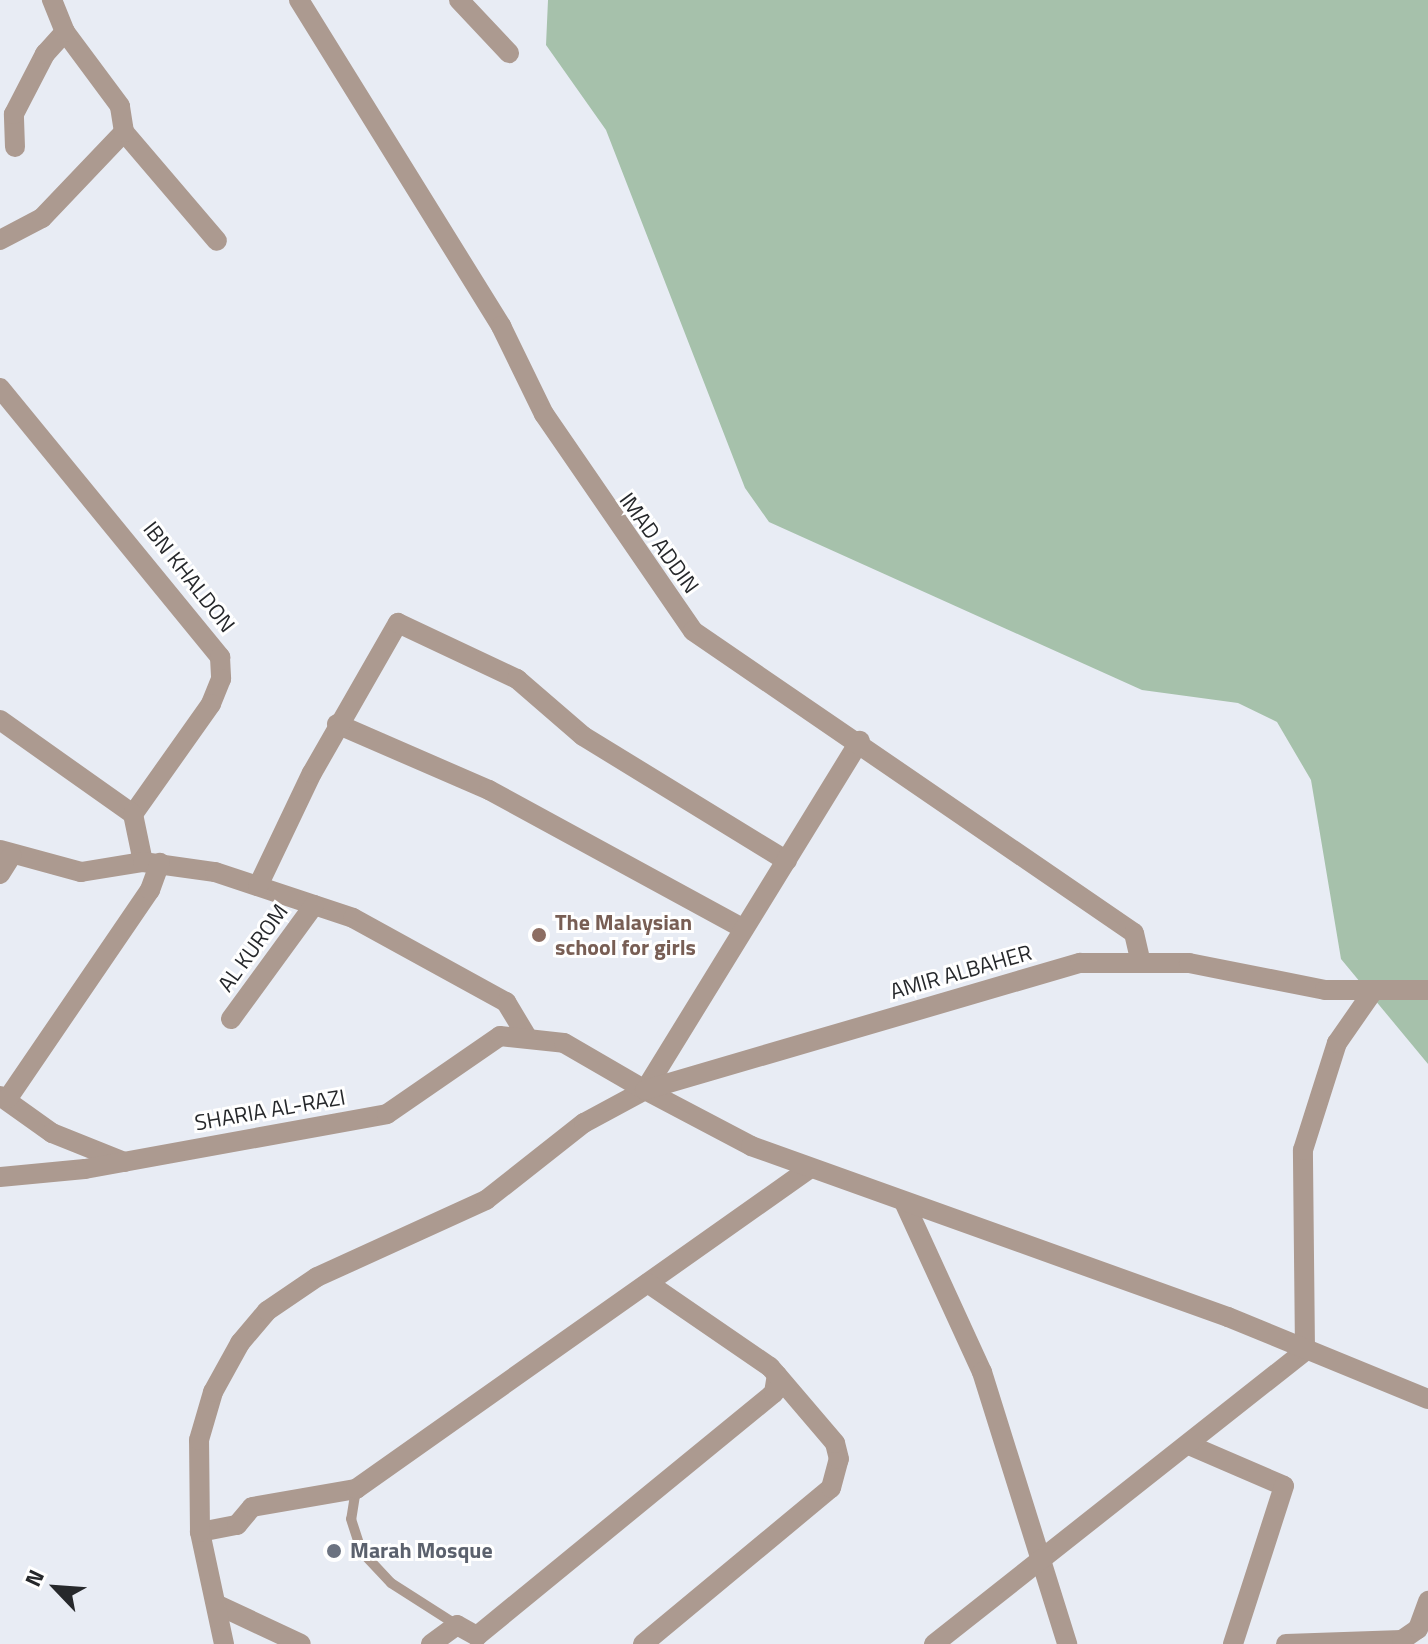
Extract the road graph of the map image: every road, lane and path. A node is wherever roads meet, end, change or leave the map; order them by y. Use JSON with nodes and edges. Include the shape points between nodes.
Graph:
{"nodes":[{"id":1,"x":52,"y":0,"type":"edge"},
{"id":2,"x":299,"y":0,"type":"edge"},
{"id":3,"x":459,"y":0,"type":"edge"},
{"id":4,"x":65,"y":32,"type":"junction"},
{"id":5,"x":509,"y":53,"type":"dead end"},
{"id":6,"x":124,"y":132,"type":"junction"},
{"id":7,"x":15,"y":147,"type":"dead end"},
{"id":8,"x":0,"y":240,"type":"edge"},
{"id":9,"x":217,"y":241,"type":"dead end"},
{"id":10,"x":0,"y":388,"type":"edge"},
{"id":11,"x":0,"y":720,"type":"edge"},
{"id":12,"x":337,"y":724,"type":"junction"},
{"id":13,"x":860,"y":741,"type":"junction"},
{"id":14,"x":133,"y":814,"type":"junction"},
{"id":15,"x":6,"y":852,"type":"edge"},
{"id":16,"x":787,"y":861,"type":"junction"},
{"id":17,"x":152,"y":862,"type":"junction"},
{"id":18,"x":0,"y":874,"type":"edge"},
{"id":19,"x":258,"y":886,"type":"junction"},
{"id":20,"x":314,"y":905,"type":"junction"},
{"id":21,"x":744,"y":929,"type":"junction"},
{"id":22,"x":1140,"y":960,"type":"junction"},
{"id":23,"x":1428,"y":990,"type":"edge"},
{"id":24,"x":1371,"y":994,"type":"junction"},
{"id":25,"x":231,"y":1019,"type":"dead end"},
{"id":26,"x":526,"y":1035,"type":"junction"},
{"id":27,"x":645,"y":1090,"type":"junction"},
{"id":28,"x":4,"y":1097,"type":"edge"},
{"id":29,"x":124,"y":1162,"type":"junction"},
{"id":30,"x":809,"y":1169,"type":"junction"},
{"id":31,"x":0,"y":1177,"type":"edge"},
{"id":32,"x":905,"y":1204,"type":"junction"},
{"id":33,"x":648,"y":1283,"type":"junction"},
{"id":34,"x":1305,"y":1351,"type":"junction"},
{"id":35,"x":777,"y":1375,"type":"junction"},
{"id":36,"x":1428,"y":1399,"type":"edge"},
{"id":37,"x":1189,"y":1445,"type":"junction"},
{"id":38,"x":356,"y":1489,"type":"junction"},
{"id":39,"x":200,"y":1532,"type":"junction"},
{"id":40,"x":1040,"y":1558,"type":"junction"},
{"id":41,"x":1428,"y":1601,"type":"edge"},
{"id":42,"x":220,"y":1606,"type":"junction"},
{"id":43,"x":457,"y":1625,"type":"junction"},
{"id":44,"x":484,"y":1640,"type":"edge"},
{"id":45,"x":1393,"y":1643,"type":"edge"},
{"id":46,"x":224,"y":1644,"type":"edge"},
{"id":47,"x":301,"y":1644,"type":"edge"},
{"id":48,"x":431,"y":1644,"type":"edge"},
{"id":49,"x":643,"y":1644,"type":"edge"},
{"id":50,"x":934,"y":1644,"type":"edge"},
{"id":51,"x":1067,"y":1644,"type":"edge"},
{"id":52,"x":1233,"y":1644,"type":"edge"},
{"id":53,"x":1286,"y":1644,"type":"edge"}],
"edges":[{"from":1,"to":4,"type":"street"},
{"from":2,"to":13,"type":"street","name":"IMAD ADDIN","via":[[501,326],[544,414],[693,631]]},
{"from":3,"to":5,"type":"street"},
{"from":4,"to":6,"type":"street","via":[[120,106]]},
{"from":4,"to":7,"type":"street","via":[[45,54],[14,114]]},
{"from":6,"to":8,"type":"street","via":[[42,218]]},
{"from":6,"to":9,"type":"street"},
{"from":10,"to":14,"type":"street","name":"IBN KHALDON","via":[[137,546],[220,657],[221,679],[211,704]]},
{"from":11,"to":14,"type":"street"},
{"from":12,"to":16,"type":"street","via":[[398,623],[517,679],[583,736]]},
{"from":12,"to":19,"type":"street"},
{"from":12,"to":21,"type":"street","via":[[489,790]]},
{"from":13,"to":16,"type":"street"},
{"from":13,"to":22,"type":"street","name":"IMAD ADDIN","via":[[1134,933]]},
{"from":14,"to":17,"type":"street"},
{"from":15,"to":17,"type":"street","via":[[81,872]]},
{"from":15,"to":18,"type":"street"},
{"from":16,"to":21,"type":"street"},
{"from":17,"to":19,"type":"street"},
{"from":17,"to":28,"type":"street","via":[[150,890]]},
{"from":19,"to":20,"type":"street"},
{"from":20,"to":25,"type":"street","name":"AL KUROM"},
{"from":20,"to":26,"type":"street","via":[[353,918],[506,1002]]},
{"from":21,"to":27,"type":"street"},
{"from":22,"to":24,"type":"street","name":"AMIR ALBAHER"},
{"from":22,"to":27,"type":"street","name":"AMIR ALBAHER","via":[[1080,963]]},
{"from":23,"to":24,"type":"street","name":"AMIR ALBAHER"},
{"from":24,"to":34,"type":"street","via":[[1337,1043],[1303,1150]]},
{"from":26,"to":27,"type":"street","via":[[574,1047]]},
{"from":26,"to":29,"type":"street","name":"SHARIA AL-RAZI","via":[[491,1040],[437,1085],[387,1114]]},
{"from":27,"to":30,"type":"street"},
{"from":27,"to":39,"type":"street","name":"AMIR ALBAHER","via":[[584,1123],[486,1200],[362,1254],[267,1311],[213,1392],[199,1440]]},
{"from":28,"to":29,"type":"street","via":[[52,1133]]},
{"from":29,"to":31,"type":"street","name":"SHARIA AL-RAZI"},
{"from":30,"to":32,"type":"street"},
{"from":30,"to":33,"type":"street"},
{"from":32,"to":34,"type":"street"},
{"from":32,"to":40,"type":"street","via":[[982,1372]]},
{"from":33,"to":35,"type":"street"},
{"from":33,"to":38,"type":"street"},
{"from":34,"to":36,"type":"street"},
{"from":34,"to":37,"type":"street"},
{"from":35,"to":44,"type":"street","via":[[770,1396]]},
{"from":35,"to":49,"type":"street","via":[[835,1443],[839,1459],[831,1488]]},
{"from":37,"to":40,"type":"street"},
{"from":37,"to":52,"type":"street","via":[[1284,1486]]},
{"from":38,"to":39,"type":"street","via":[[252,1507],[237,1525]]},
{"from":38,"to":43,"type":"lane","via":[[351,1519],[362,1552],[391,1583]]},
{"from":39,"to":42,"type":"street","name":"AMIR ALBAHER"},
{"from":40,"to":50,"type":"street"},
{"from":40,"to":51,"type":"street"},
{"from":41,"to":45,"type":"street","via":[[1414,1633]]},
{"from":42,"to":46,"type":"street","name":"AMIR ALBAHER"},
{"from":42,"to":47,"type":"street"},
{"from":43,"to":44,"type":"street"},
{"from":43,"to":48,"type":"street"},
{"from":45,"to":53,"type":"street"}]}
